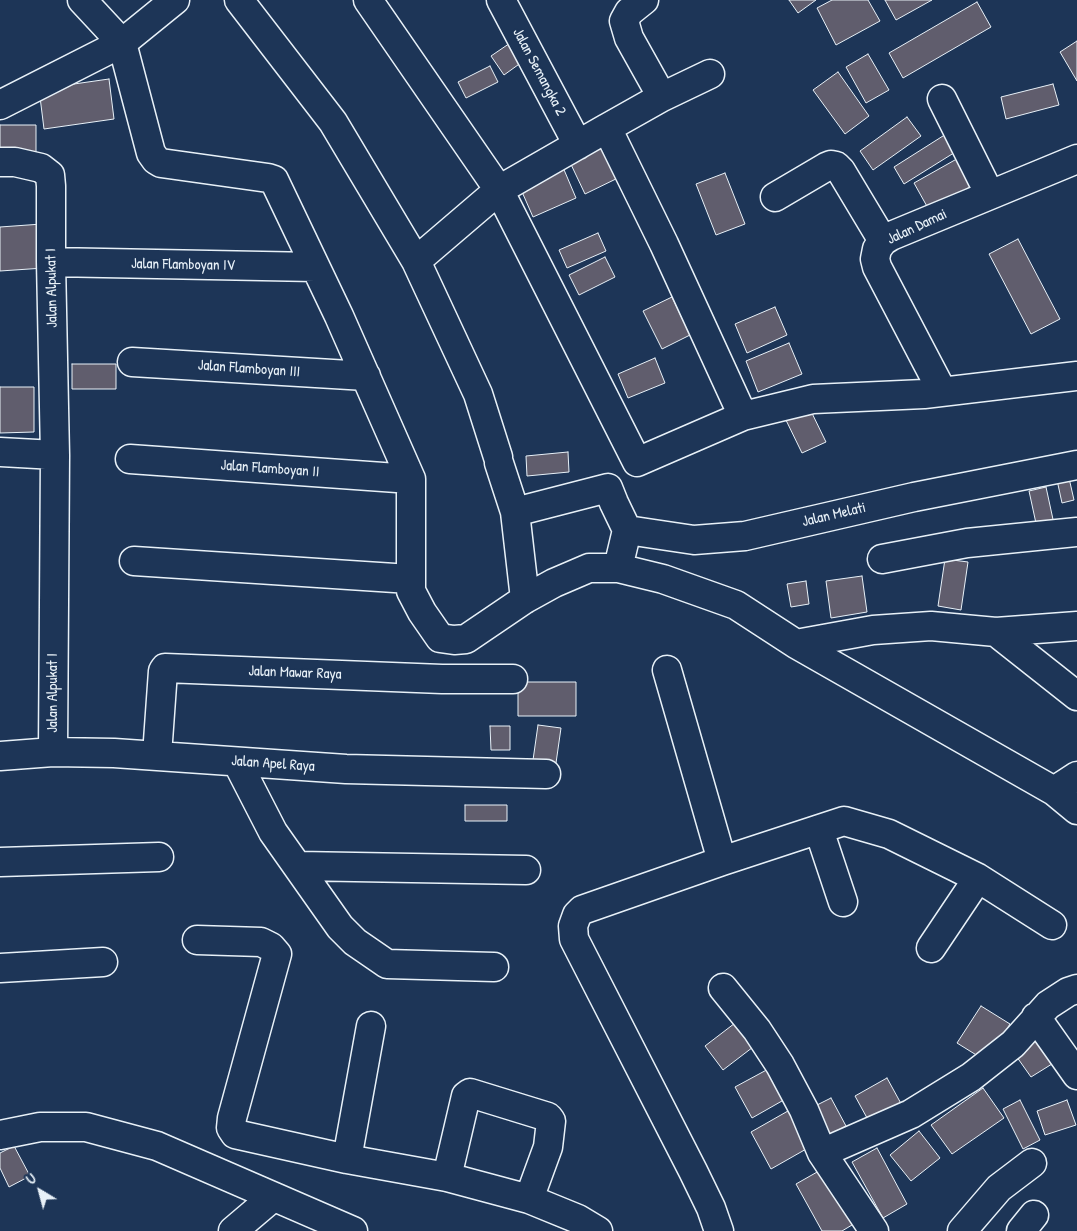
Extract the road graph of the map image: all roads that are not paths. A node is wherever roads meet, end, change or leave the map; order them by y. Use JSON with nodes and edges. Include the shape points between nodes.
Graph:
{"nodes":[{"id":1,"x":82,"y":0,"type":"edge"},
{"id":2,"x":175,"y":0,"type":"edge"},
{"id":3,"x":239,"y":0,"type":"edge"},
{"id":4,"x":368,"y":0,"type":"edge"},
{"id":5,"x":500,"y":0,"type":"edge"},
{"id":6,"x":644,"y":0,"type":"edge"},
{"id":7,"x":122,"y":43,"type":"junction"},
{"id":8,"x":710,"y":74,"type":"dead end"},
{"id":9,"x":662,"y":97,"type":"junction"},
{"id":10,"x":3,"y":98,"type":"edge"},
{"id":11,"x":942,"y":99,"type":"dead end"},
{"id":12,"x":607,"y":128,"type":"junction"},
{"id":13,"x":578,"y":145,"type":"junction"},
{"id":14,"x":1077,"y":159,"type":"edge"},
{"id":15,"x":0,"y":162,"type":"edge"},
{"id":16,"x":499,"y":190,"type":"junction"},
{"id":17,"x":990,"y":195,"type":"junction"},
{"id":18,"x":775,"y":197,"type":"dead end"},
{"id":19,"x":883,"y":242,"type":"junction"},
{"id":20,"x":416,"y":261,"type":"junction"},
{"id":21,"x":51,"y":262,"type":"junction"},
{"id":22,"x":315,"y":267,"type":"junction"},
{"id":23,"x":132,"y":362,"type":"dead end"},
{"id":24,"x":366,"y":376,"type":"junction"},
{"id":25,"x":1077,"y":376,"type":"edge"},
{"id":26,"x":942,"y":391,"type":"junction"},
{"id":27,"x":743,"y":416,"type":"junction"},
{"id":28,"x":0,"y":452,"type":"edge"},
{"id":29,"x":55,"y":454,"type":"junction"},
{"id":30,"x":130,"y":459,"type":"dead end"},
{"id":31,"x":1077,"y":465,"type":"edge"},
{"id":32,"x":411,"y":479,"type":"junction"},
{"id":33,"x":514,"y":512,"type":"junction"},
{"id":34,"x":627,"y":530,"type":"junction"},
{"id":35,"x":1077,"y":532,"type":"edge"},
{"id":36,"x":882,"y":559,"type":"dead end"},
{"id":37,"x":134,"y":561,"type":"dead end"},
{"id":38,"x":618,"y":568,"type":"junction"},
{"id":39,"x":410,"y":579,"type":"junction"},
{"id":40,"x":525,"y":599,"type":"junction"},
{"id":41,"x":1077,"y":626,"type":"edge"},
{"id":42,"x":996,"y":632,"type":"junction"},
{"id":43,"x":453,"y":638,"type":"junction"},
{"id":44,"x":796,"y":644,"type":"junction"},
{"id":45,"x":667,"y":670,"type":"dead end"},
{"id":46,"x":442,"y":679,"type":"junction"},
{"id":47,"x":513,"y":679,"type":"dead end"},
{"id":48,"x":1077,"y":696,"type":"edge"},
{"id":49,"x":53,"y":752,"type":"junction"},
{"id":50,"x":0,"y":756,"type":"edge"},
{"id":51,"x":157,"y":756,"type":"junction"},
{"id":52,"x":237,"y":762,"type":"junction"},
{"id":53,"x":546,"y":774,"type":"dead end"},
{"id":54,"x":1077,"y":776,"type":"edge"},
{"id":55,"x":1054,"y":791,"type":"junction"},
{"id":56,"x":1077,"y":810,"type":"edge"},
{"id":57,"x":819,"y":830,"type":"junction"},
{"id":58,"x":159,"y":857,"type":"dead end"},
{"id":59,"x":722,"y":861,"type":"junction"},
{"id":60,"x":0,"y":862,"type":"edge"},
{"id":61,"x":298,"y":866,"type":"junction"},
{"id":62,"x":526,"y":870,"type":"dead end"},
{"id":63,"x":978,"y":878,"type":"junction"},
{"id":64,"x":842,"y":902,"type":"dead end"},
{"id":65,"x":1052,"y":925,"type":"dead end"},
{"id":66,"x":197,"y":940,"type":"dead end"},
{"id":67,"x":931,"y":948,"type":"dead end"},
{"id":68,"x":103,"y":962,"type":"dead end"},
{"id":69,"x":494,"y":967,"type":"dead end"},
{"id":70,"x":0,"y":968,"type":"edge"},
{"id":71,"x":723,"y":988,"type":"dead end"},
{"id":72,"x":1077,"y":989,"type":"edge"},
{"id":73,"x":1036,"y":1017,"type":"junction"},
{"id":74,"x":371,"y":1026,"type":"dead end"},
{"id":75,"x":1077,"y":1075,"type":"edge"},
{"id":76,"x":0,"y":1135,"type":"edge"},
{"id":77,"x":822,"y":1153,"type":"junction"},
{"id":78,"x":347,"y":1159,"type":"junction"},
{"id":79,"x":1032,"y":1163,"type":"dead end"},
{"id":80,"x":447,"y":1177,"type":"junction"},
{"id":81,"x":274,"y":1197,"type":"junction"},
{"id":82,"x":529,"y":1199,"type":"junction"},
{"id":83,"x":588,"y":1225,"type":"edge"},
{"id":84,"x":234,"y":1231,"type":"edge"},
{"id":85,"x":353,"y":1231,"type":"edge"},
{"id":86,"x":719,"y":1231,"type":"edge"},
{"id":87,"x":874,"y":1231,"type":"edge"},
{"id":88,"x":962,"y":1231,"type":"edge"}],
"edges":[{"from":1,"to":7,"type":"street"},
{"from":2,"to":7,"type":"street"},
{"from":3,"to":20,"type":"street","via":[[333,122]]},
{"from":4,"to":16,"type":"street"},
{"from":5,"to":13,"type":"street","name":"Jalan Semangka 2"},
{"from":6,"to":9,"type":"street","via":[[629,12],[624,21],[629,38]]},
{"from":7,"to":10,"type":"street"},
{"from":7,"to":22,"type":"street","via":[[156,160],[274,180]]},
{"from":8,"to":9,"type":"street"},
{"from":9,"to":12,"type":"street"},
{"from":11,"to":17,"type":"street"},
{"from":12,"to":13,"type":"street"},
{"from":12,"to":27,"type":"street"},
{"from":13,"to":16,"type":"street"},
{"from":14,"to":17,"type":"street","name":"Jalan Damai"},
{"from":15,"to":21,"type":"street","name":"Jalan Alpukat I","via":[[41,168],[50,174]]},
{"from":16,"to":20,"type":"street"},
{"from":16,"to":27,"type":"street","via":[[637,462]]},
{"from":17,"to":19,"type":"street","name":"Jalan Damai"},
{"from":18,"to":19,"type":"street","via":[[826,167],[836,166]]},
{"from":19,"to":26,"type":"street","name":"Jalan Damai","via":[[877,249],[876,267]]},
{"from":20,"to":33,"type":"street","via":[[478,394]]},
{"from":21,"to":22,"type":"street","name":"Jalan Flamboyan IV"},
{"from":21,"to":29,"type":"street","name":"Jalan Alpukat I"},
{"from":22,"to":24,"type":"street"},
{"from":23,"to":24,"type":"street","name":"Jalan Flamboyan III"},
{"from":24,"to":32,"type":"street"},
{"from":25,"to":26,"type":"street"},
{"from":26,"to":27,"type":"street","via":[[813,399]]},
{"from":28,"to":29,"type":"street"},
{"from":29,"to":49,"type":"street","name":"Jalan Alpukat I"},
{"from":30,"to":32,"type":"street","name":"Jalan Flamboyan II"},
{"from":31,"to":34,"type":"street","name":"Jalan Melati","via":[[914,497],[745,536],[694,540]]},
{"from":32,"to":39,"type":"street"},
{"from":33,"to":34,"type":"street","via":[[608,488]]},
{"from":33,"to":40,"type":"street"},
{"from":34,"to":38,"type":"street"},
{"from":35,"to":36,"type":"street","via":[[967,543]]},
{"from":37,"to":39,"type":"street"},
{"from":38,"to":40,"type":"street","via":[[589,568]]},
{"from":38,"to":44,"type":"street","via":[[664,579],[736,605]]},
{"from":39,"to":43,"type":"street","via":[[411,592],[422,612]]},
{"from":40,"to":43,"type":"street","via":[[493,620]]},
{"from":41,"to":42,"type":"street"},
{"from":42,"to":44,"type":"street","via":[[931,626],[873,630]]},
{"from":42,"to":48,"type":"street"},
{"from":43,"to":46,"type":"street"},
{"from":44,"to":55,"type":"street"},
{"from":45,"to":59,"type":"street"},
{"from":46,"to":47,"type":"street","name":"Jalan Mawar Raya"},
{"from":46,"to":51,"type":"street","name":"Jalan Mawar Raya","via":[[165,668]]},
{"from":49,"to":50,"type":"street","name":"Jalan Apel Raya"},
{"from":49,"to":51,"type":"street","name":"Jalan Apel Raya"},
{"from":51,"to":52,"type":"street","name":"Jalan Apel Raya"},
{"from":52,"to":53,"type":"street","name":"Jalan Apel Raya","via":[[346,769]]},
{"from":52,"to":61,"type":"street","via":[[273,832]]},
{"from":54,"to":55,"type":"street"},
{"from":55,"to":56,"type":"street"},
{"from":57,"to":59,"type":"street"},
{"from":57,"to":63,"type":"street","via":[[844,821],[889,834]]},
{"from":57,"to":64,"type":"street"},
{"from":58,"to":60,"type":"street"},
{"from":59,"to":86,"type":"street","via":[[582,910],[572,933],[693,1171]]},
{"from":61,"to":62,"type":"street"},
{"from":61,"to":69,"type":"street","via":[[340,927],[355,942],[387,964]]},
{"from":63,"to":65,"type":"street"},
{"from":63,"to":67,"type":"street"},
{"from":66,"to":78,"type":"street","via":[[261,942],[277,954],[232,1118],[231,1128],[235,1134]]},
{"from":68,"to":70,"type":"street"},
{"from":71,"to":77,"type":"street","via":[[780,1065]]},
{"from":72,"to":73,"type":"street","via":[[1048,1005]]},
{"from":73,"to":75,"type":"street"},
{"from":73,"to":77,"type":"street","via":[[1008,1049],[971,1077],[911,1114]]},
{"from":74,"to":78,"type":"street"},
{"from":76,"to":81,"type":"street","via":[[40,1127],[86,1127],[157,1146]]},
{"from":77,"to":87,"type":"street"},
{"from":78,"to":80,"type":"street"},
{"from":79,"to":88,"type":"street","via":[[999,1188]]},
{"from":80,"to":82,"type":"street"},
{"from":80,"to":82,"type":"street","via":[[466,1096],[470,1093],[548,1117],[551,1121],[548,1148]]},
{"from":81,"to":84,"type":"street"},
{"from":81,"to":85,"type":"street"},
{"from":82,"to":83,"type":"street"}]}
